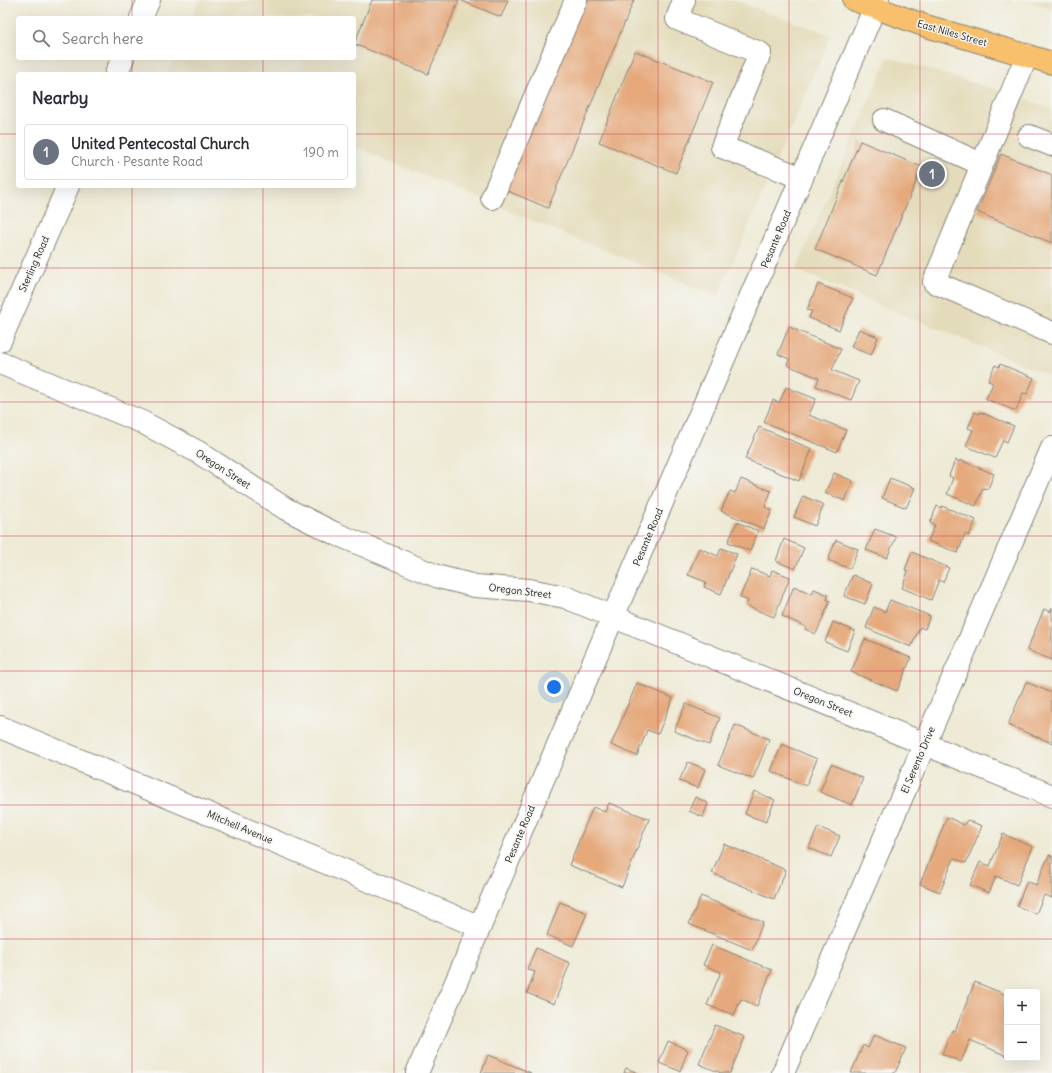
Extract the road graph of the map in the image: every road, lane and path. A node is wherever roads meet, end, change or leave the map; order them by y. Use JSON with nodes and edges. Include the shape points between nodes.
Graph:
{"nodes":[{"id":1,"x":149,"y":0,"type":"edge"},
{"id":2,"x":576,"y":0,"type":"edge"},
{"id":3,"x":684,"y":0,"type":"edge"},
{"id":4,"x":854,"y":0,"type":"edge"},
{"id":5,"x":876,"y":4,"type":"edge"},
{"id":6,"x":142,"y":16,"type":"edge"},
{"id":7,"x":1027,"y":55,"type":"junction"},
{"id":8,"x":122,"y":60,"type":"edge"},
{"id":9,"x":1052,"y":63,"type":"edge"},
{"id":10,"x":117,"y":72,"type":"edge"},
{"id":11,"x":884,"y":120,"type":"dead end"},
{"id":12,"x":1029,"y":136,"type":"dead end"},
{"id":13,"x":1052,"y":145,"type":"edge"},
{"id":14,"x":981,"y":164,"type":"junction"},
{"id":15,"x":802,"y":178,"type":"junction"},
{"id":16,"x":67,"y":188,"type":"edge"},
{"id":17,"x":492,"y":198,"type":"dead end"},
{"id":18,"x":1052,"y":333,"type":"edge"},
{"id":19,"x":0,"y":341,"type":"edge"},
{"id":20,"x":0,"y":363,"type":"edge"},
{"id":21,"x":1052,"y":448,"type":"edge"},
{"id":22,"x":614,"y":616,"type":"junction"},
{"id":23,"x":0,"y":727,"type":"edge"},
{"id":24,"x":925,"y":744,"type":"junction"},
{"id":25,"x":1052,"y":796,"type":"edge"},
{"id":26,"x":480,"y":927,"type":"junction"},
{"id":27,"x":418,"y":1073,"type":"edge"},
{"id":28,"x":783,"y":1073,"type":"edge"}],
"edges":[{"from":1,"to":6,"type":"street"},
{"from":2,"to":17,"type":"street"},
{"from":3,"to":15,"type":"street","via":[[677,19],[760,53],[722,147]]},
{"from":4,"to":5,"type":"main road","name":"East Niles Street"},
{"from":5,"to":7,"type":"main road","name":"East Niles Street","via":[[926,26]]},
{"from":5,"to":15,"type":"street","name":"Pesante Road"},
{"from":7,"to":9,"type":"main road","name":"East Niles Street"},
{"from":7,"to":14,"type":"street"},
{"from":8,"to":10,"type":"street"},
{"from":11,"to":14,"type":"street"},
{"from":12,"to":13,"type":"street"},
{"from":14,"to":18,"type":"street","via":[[934,282]]},
{"from":15,"to":22,"type":"street","name":"Pesante Road"},
{"from":16,"to":19,"type":"street","name":"Sterling Road"},
{"from":20,"to":22,"type":"street","name":"Oregon Street","via":[[142,422],[198,452],[286,509],[334,533],[439,577],[475,586],[529,590],[565,597]]},
{"from":21,"to":24,"type":"street","name":"El Serento Drive"},
{"from":22,"to":24,"type":"street","name":"Oregon Street"},
{"from":22,"to":26,"type":"street","name":"Pesante Road"},
{"from":23,"to":26,"type":"street","name":"Mitchell Avenue"},
{"from":24,"to":25,"type":"street","name":"Oregon Street"},
{"from":24,"to":28,"type":"street","name":"El Serento Drive"},
{"from":26,"to":27,"type":"street","name":"Pesante Road"}]}
